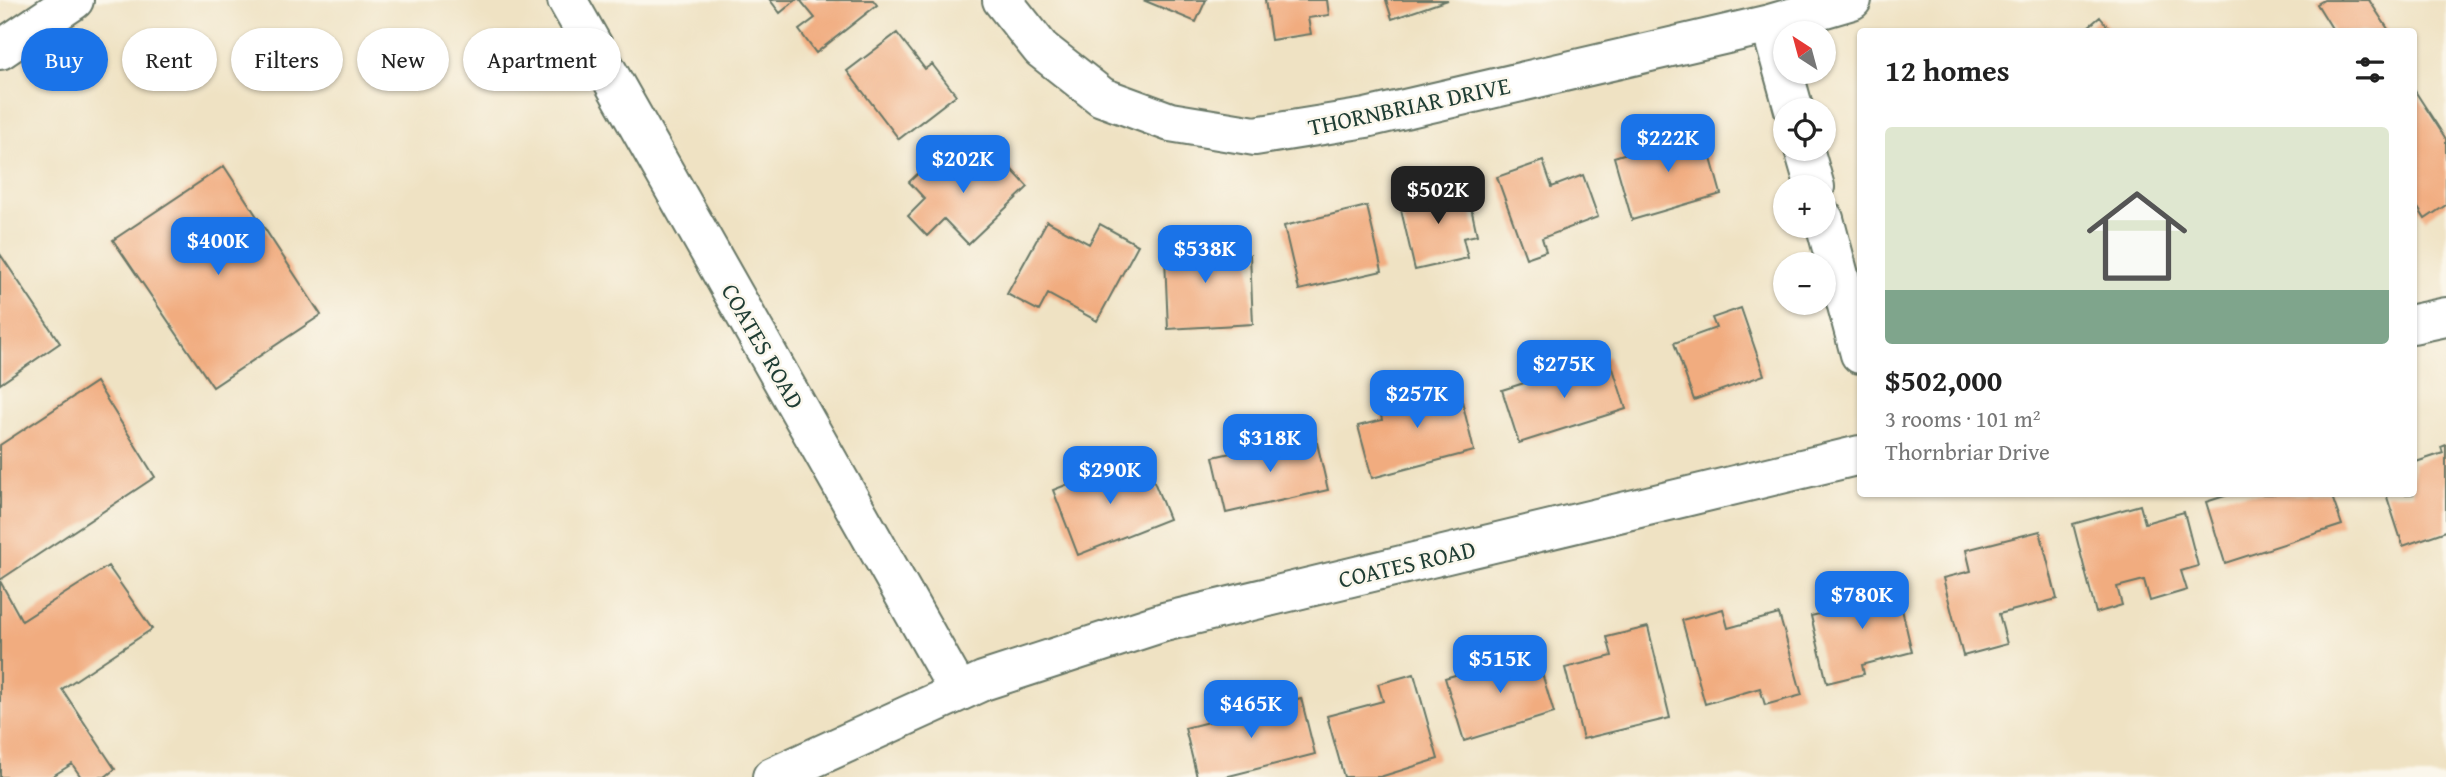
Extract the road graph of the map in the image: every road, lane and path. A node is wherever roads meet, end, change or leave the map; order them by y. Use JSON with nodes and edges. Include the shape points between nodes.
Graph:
{"nodes":[{"id":1,"x":74,"y":0,"type":"edge"},
{"id":2,"x":1002,"y":0,"type":"edge"},
{"id":3,"x":1852,"y":0,"type":"edge"},
{"id":4,"x":579,"y":5,"type":"edge"},
{"id":5,"x":1770,"y":24,"type":"junction"},
{"id":6,"x":0,"y":50,"type":"edge"},
{"id":7,"x":1791,"y":98,"type":"edge"},
{"id":8,"x":1829,"y":238,"type":"edge"},
{"id":9,"x":2446,"y":317,"type":"edge"},
{"id":10,"x":2417,"y":323,"type":"edge"},
{"id":11,"x":1857,"y":343,"type":"edge"},
{"id":12,"x":1857,"y":456,"type":"edge"},
{"id":13,"x":959,"y":692,"type":"junction"},
{"id":14,"x":772,"y":777,"type":"edge"}],
"edges":[{"from":1,"to":6,"type":"street"},
{"from":2,"to":5,"type":"street","name":"THORNBRIAR DRIVE","via":[[1041,49],[1102,97],[1170,122],[1255,136],[1366,118]]},
{"from":3,"to":5,"type":"street","name":"THORNBRIAR DRIVE"},
{"from":4,"to":13,"type":"street","name":"COATES ROAD"},
{"from":5,"to":7,"type":"street"},
{"from":8,"to":11,"type":"street"},
{"from":9,"to":10,"type":"street"},
{"from":12,"to":13,"type":"street","name":"COATES ROAD","via":[[1164,622]]},
{"from":13,"to":14,"type":"street","name":"COATES ROAD"}]}
